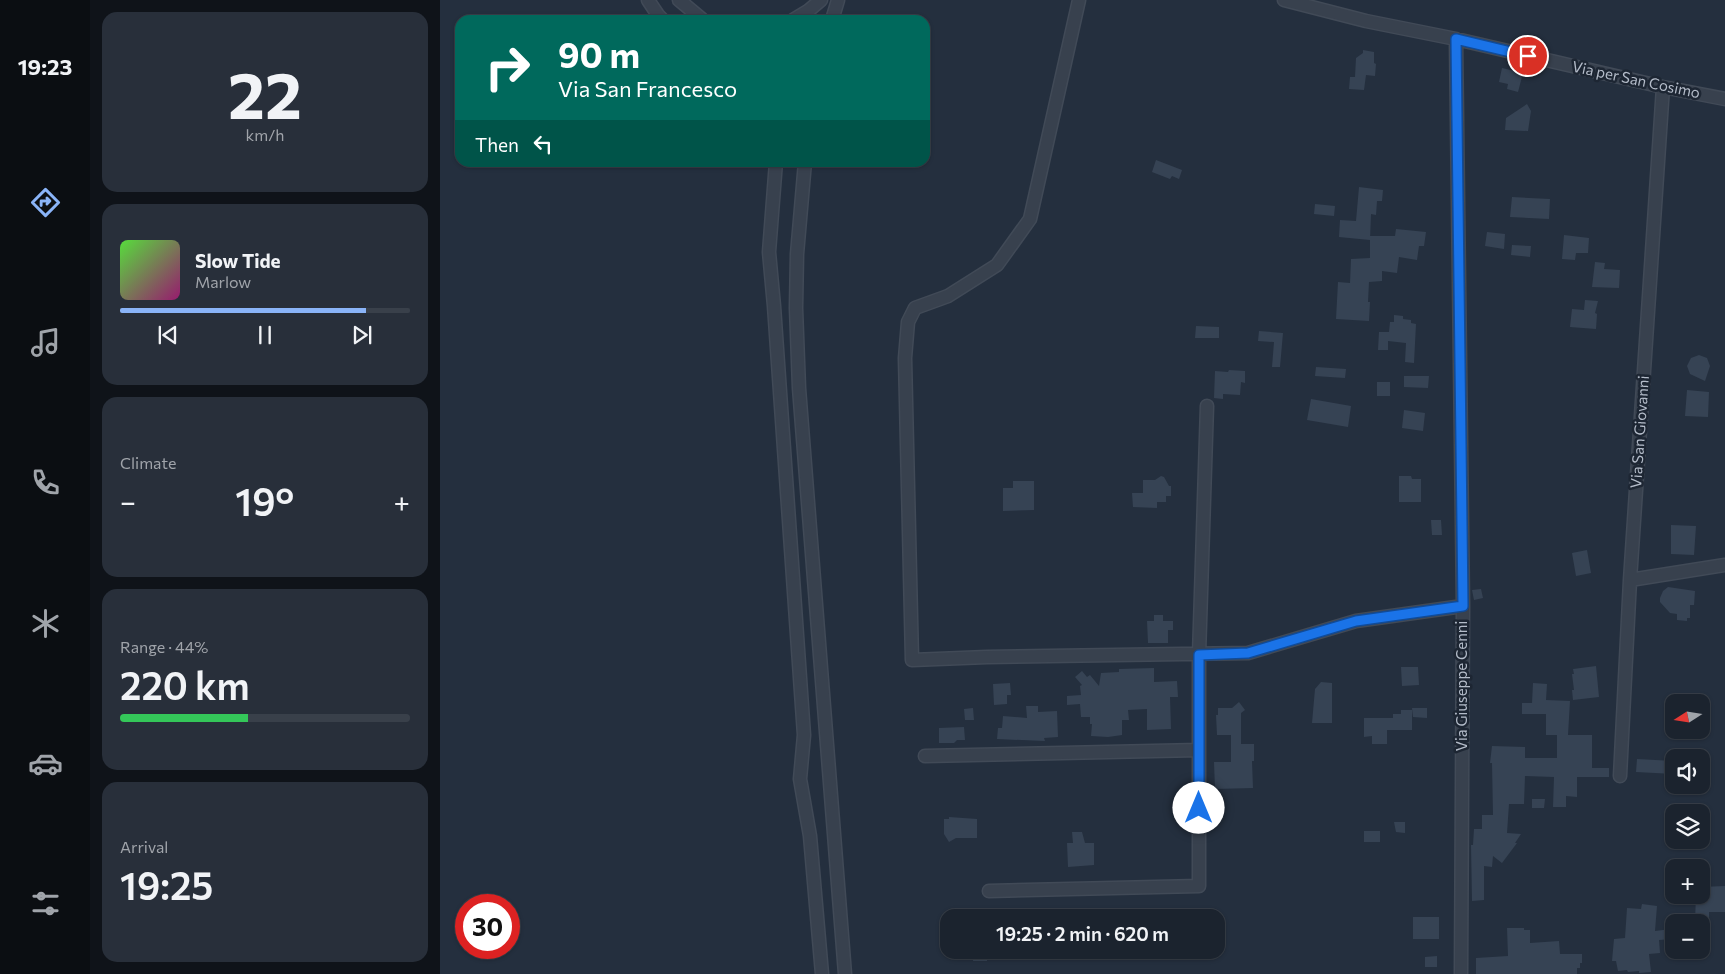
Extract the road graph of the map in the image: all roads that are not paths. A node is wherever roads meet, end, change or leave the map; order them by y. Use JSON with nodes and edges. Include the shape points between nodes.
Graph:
{"nodes":[{"id":1,"x":648,"y":0,"type":"edge"},
{"id":2,"x":679,"y":0,"type":"edge"},
{"id":3,"x":821,"y":0,"type":"edge"},
{"id":4,"x":838,"y":0,"type":"edge"},
{"id":5,"x":1079,"y":0,"type":"edge"},
{"id":6,"x":1284,"y":0,"type":"edge"},
{"id":7,"x":1310,"y":2,"type":"edge"},
{"id":8,"x":658,"y":15,"type":"edge"},
{"id":9,"x":697,"y":15,"type":"edge"},
{"id":10,"x":801,"y":15,"type":"edge"},
{"id":11,"x":834,"y":15,"type":"edge"},
{"id":12,"x":1456,"y":39,"type":"junction"},
{"id":13,"x":1663,"y":87,"type":"junction"},
{"id":14,"x":1725,"y":99,"type":"edge"},
{"id":15,"x":776,"y":167,"type":"edge"},
{"id":16,"x":805,"y":167,"type":"edge"},
{"id":17,"x":1208,"y":406,"type":"dead end"},
{"id":18,"x":1725,"y":565,"type":"edge"},
{"id":19,"x":1630,"y":580,"type":"junction"},
{"id":20,"x":1463,"y":606,"type":"junction"},
{"id":21,"x":1199,"y":655,"type":"junction"},
{"id":22,"x":1199,"y":750,"type":"junction"},
{"id":23,"x":925,"y":756,"type":"dead end"},
{"id":24,"x":1620,"y":776,"type":"dead end"},
{"id":25,"x":989,"y":891,"type":"dead end"},
{"id":26,"x":822,"y":974,"type":"edge"},
{"id":27,"x":845,"y":974,"type":"edge"},
{"id":28,"x":1461,"y":974,"type":"edge"}],
"edges":[{"from":1,"to":8,"type":"street"},
{"from":2,"to":9,"type":"street"},
{"from":3,"to":10,"type":"street"},
{"from":4,"to":11,"type":"street"},
{"from":5,"to":21,"type":"street","via":[[1030,218],[997,265],[948,296],[915,308],[908,322],[905,358],[912,660]]},
{"from":6,"to":7,"type":"street","name":"Via per San Cosimo"},
{"from":7,"to":12,"type":"street","name":"Via per San Cosimo","via":[[1366,21]]},
{"from":12,"to":13,"type":"street","name":"Via per San Cosimo"},
{"from":12,"to":20,"type":"street","name":"Via Giuseppe Cenni"},
{"from":13,"to":14,"type":"street","name":"Via per San Cosimo"},
{"from":13,"to":19,"type":"street","name":"Via San Giovanni"},
{"from":15,"to":26,"type":"street","via":[[769,252],[804,735],[800,779],[810,836]]},
{"from":16,"to":27,"type":"street","via":[[797,254],[799,388]]},
{"from":17,"to":21,"type":"street"},
{"from":18,"to":19,"type":"street"},
{"from":19,"to":24,"type":"street","name":"Via San Giovanni"},
{"from":20,"to":21,"type":"street","via":[[1356,621],[1248,653]]},
{"from":20,"to":28,"type":"street","name":"Via Giuseppe Cenni"},
{"from":21,"to":22,"type":"street"},
{"from":22,"to":23,"type":"street"},
{"from":22,"to":25,"type":"street","via":[[1199,886]]}]}
